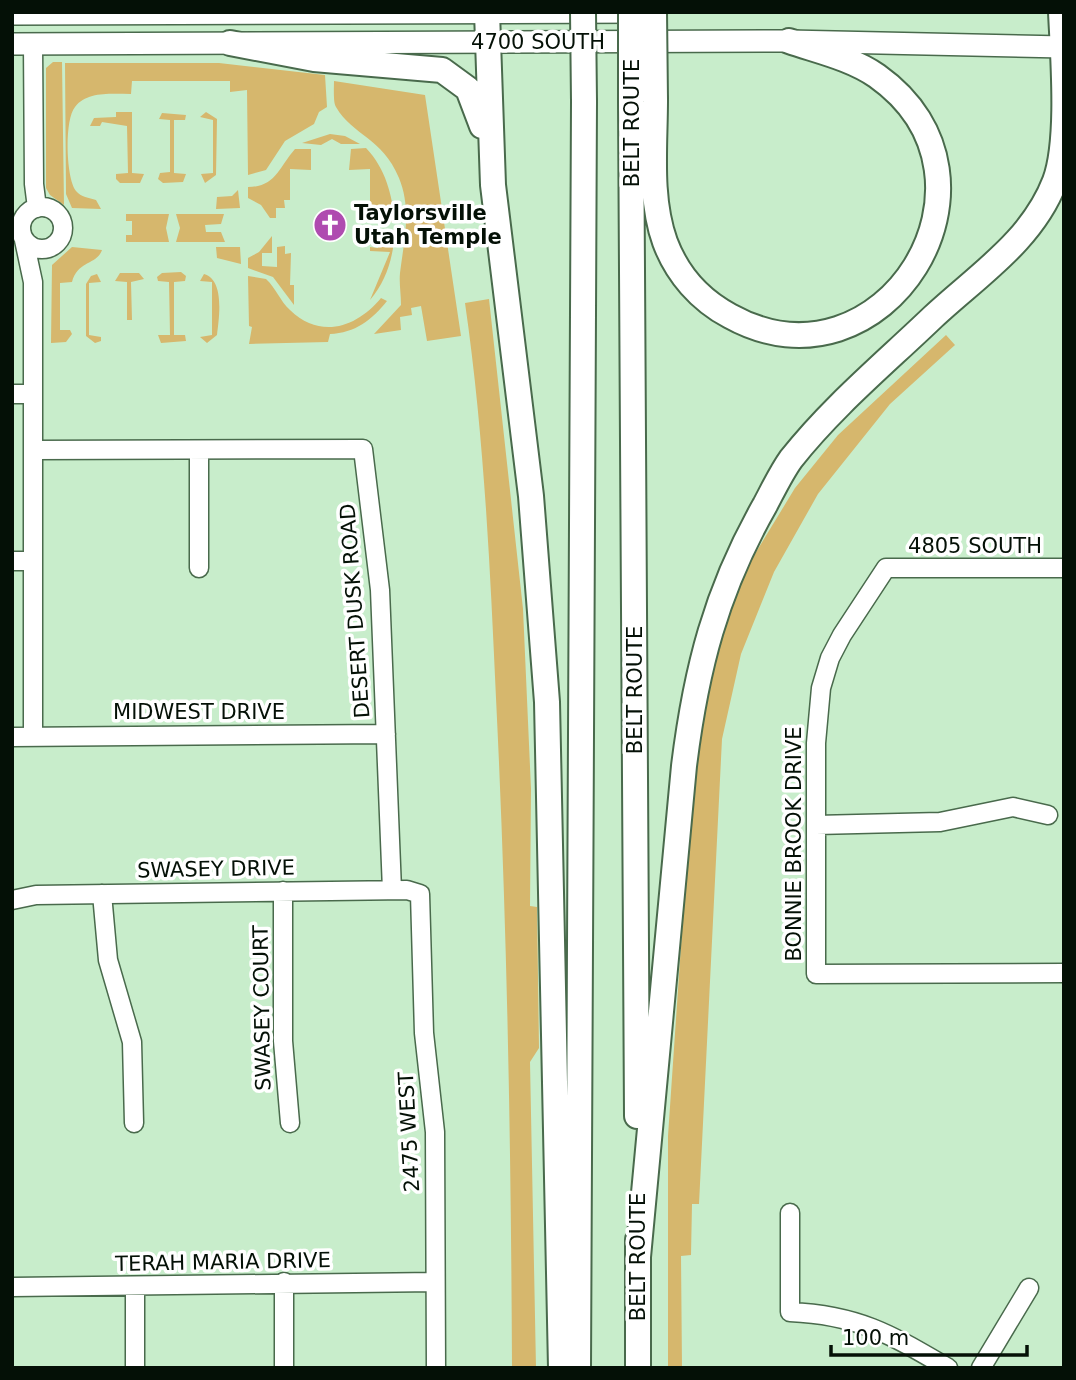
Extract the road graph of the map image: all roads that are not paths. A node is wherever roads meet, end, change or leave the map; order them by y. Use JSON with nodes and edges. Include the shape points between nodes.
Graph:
{"nodes":[{"id":1,"x":487,"y":12,"type":"edge"},
{"id":2,"x":583,"y":12,"type":"edge"},
{"id":3,"x":631,"y":12,"type":"edge"},
{"id":4,"x":653,"y":12,"type":"edge"},
{"id":5,"x":662,"y":12,"type":"edge"},
{"id":6,"x":1061,"y":12,"type":"edge"},
{"id":7,"x":12,"y":15,"type":"edge"},
{"id":8,"x":789,"y":41,"type":"junction"},
{"id":9,"x":487,"y":42,"type":"junction"},
{"id":10,"x":230,"y":43,"type":"junction"},
{"id":11,"x":23,"y":44,"type":"edge"},
{"id":12,"x":1063,"y":47,"type":"edge"},
{"id":13,"x":643,"y":101,"type":"junction"},
{"id":14,"x":493,"y":185,"type":"junction"},
{"id":15,"x":37,"y":208,"type":"junction"},
{"id":16,"x":19,"y":232,"type":"edge"},
{"id":17,"x":52,"y":246,"type":"junction"},
{"id":18,"x":33,"y":282,"type":"junction"},
{"id":19,"x":12,"y":394,"type":"edge"},
{"id":20,"x":33,"y":394,"type":"junction"},
{"id":21,"x":33,"y":450,"type":"junction"},
{"id":22,"x":199,"y":451,"type":"junction"},
{"id":23,"x":12,"y":561,"type":"edge"},
{"id":24,"x":33,"y":561,"type":"junction"},
{"id":25,"x":199,"y":568,"type":"dead end"},
{"id":26,"x":886,"y":568,"type":"joint"},
{"id":27,"x":1064,"y":568,"type":"edge"},
{"id":28,"x":386,"y":734,"type":"junction"},
{"id":29,"x":12,"y":737,"type":"edge"},
{"id":30,"x":33,"y":737,"type":"junction"},
{"id":31,"x":1048,"y":815,"type":"dead end"},
{"id":32,"x":816,"y":825,"type":"junction"},
{"id":33,"x":392,"y":890,"type":"junction"},
{"id":34,"x":283,"y":891,"type":"junction"},
{"id":35,"x":102,"y":894,"type":"junction"},
{"id":36,"x":420,"y":894,"type":"joint"},
{"id":37,"x":12,"y":900,"type":"edge"},
{"id":38,"x":1064,"y":973,"type":"edge"},
{"id":39,"x":134,"y":1123,"type":"dead end"},
{"id":40,"x":290,"y":1123,"type":"dead end"},
{"id":41,"x":789,"y":1213,"type":"dead end"},
{"id":42,"x":638,"y":1257,"type":"junction"},
{"id":43,"x":284,"y":1282,"type":"junction"},
{"id":44,"x":435,"y":1282,"type":"junction"},
{"id":45,"x":12,"y":1287,"type":"edge"},
{"id":46,"x":135,"y":1287,"type":"junction"},
{"id":47,"x":1028,"y":1288,"type":"dead end"},
{"id":48,"x":135,"y":1368,"type":"edge"},
{"id":49,"x":284,"y":1368,"type":"edge"},
{"id":50,"x":436,"y":1368,"type":"edge"},
{"id":51,"x":561,"y":1368,"type":"edge"},
{"id":52,"x":578,"y":1368,"type":"edge"},
{"id":53,"x":638,"y":1368,"type":"edge"},
{"id":54,"x":948,"y":1368,"type":"edge"},
{"id":55,"x":981,"y":1368,"type":"edge"}],
"edges":[{"from":1,"to":5,"type":"main road","name":"4700 SOUTH"},
{"from":1,"to":7,"type":"main road","name":"4700 SOUTH"},
{"from":1,"to":9,"type":"highway"},
{"from":2,"to":52,"type":"highway","bridge":true},
{"from":3,"to":13,"type":"highway","name":"BELT ROUTE","bridge":true},
{"from":4,"to":13,"type":"highway","bridge":true},
{"from":6,"to":12,"type":"highway"},
{"from":8,"to":9,"type":"main road","name":"4700 SOUTH"},
{"from":8,"to":12,"type":"main road","name":"4700 SOUTH"},
{"from":8,"to":13,"type":"highway","via":[[853,63],[887,83],[916,116],[934,159],[937,215],[922,259],[894,295],[856,320],[812,333],[767,330],[734,318],[697,292],[674,260],[658,218]]},
{"from":9,"to":10,"type":"main road","name":"4700 SOUTH"},
{"from":9,"to":14,"type":"highway"},
{"from":10,"to":11,"type":"main road","name":"4700 SOUTH"},
{"from":10,"to":14,"type":"highway","via":[[314,59],[432,67],[450,73],[463,83],[475,103]]},
{"from":11,"to":15,"type":"street"},
{"from":12,"to":42,"type":"highway","via":[[1063,122],[1056,179],[1033,223],[998,261],[825,420],[790,461],[754,523],[715,611],[693,693],[684,765]]},
{"from":13,"to":42,"type":"highway","name":"BELT ROUTE"},
{"from":14,"to":51,"type":"highway","via":[[526,444],[544,663]]},
{"from":15,"to":16,"type":"street","via":[[28,213]]},
{"from":15,"to":17,"type":"street","via":[[53,210],[62,223],[60,239]]},
{"from":16,"to":17,"type":"street","via":[[40,249]]},
{"from":16,"to":18,"type":"street"},
{"from":17,"to":18,"type":"street"},
{"from":18,"to":20,"type":"street"},
{"from":19,"to":20,"type":"street"},
{"from":20,"to":21,"type":"street"},
{"from":21,"to":22,"type":"street","name":"DESERT DUSK ROAD"},
{"from":21,"to":24,"type":"street"},
{"from":22,"to":25,"type":"street"},
{"from":22,"to":28,"type":"street","name":"DESERT DUSK ROAD","via":[[363,449],[379,569]]},
{"from":23,"to":24,"type":"street"},
{"from":24,"to":30,"type":"street"},
{"from":26,"to":27,"type":"street","name":"4805 SOUTH"},
{"from":26,"to":32,"type":"street","name":"BONNIE BROOK DRIVE","via":[[842,635],[821,688]]},
{"from":28,"to":30,"type":"street","name":"MIDWEST DRIVE"},
{"from":28,"to":33,"type":"street","name":"DESERT DUSK ROAD"},
{"from":29,"to":30,"type":"street","name":"MIDWEST DRIVE"},
{"from":31,"to":32,"type":"street","via":[[1013,807],[940,822]]},
{"from":32,"to":38,"type":"street","name":"BONNIE BROOK DRIVE","via":[[816,974]]},
{"from":33,"to":34,"type":"street","name":"SWASEY DRIVE"},
{"from":33,"to":36,"type":"street","name":"SWASEY DRIVE"},
{"from":34,"to":35,"type":"street","name":"SWASEY DRIVE"},
{"from":34,"to":40,"type":"street","name":"SWASEY COURT","via":[[283,1041]]},
{"from":35,"to":37,"type":"street","name":"SWASEY DRIVE"},
{"from":35,"to":39,"type":"street","via":[[107,960],[132,1042]]},
{"from":36,"to":44,"type":"street","name":"2475 WEST","via":[[424,1033],[435,1132]]},
{"from":41,"to":54,"type":"street","via":[[789,1312],[862,1322]]},
{"from":42,"to":53,"type":"highway","name":"BELT ROUTE"},
{"from":43,"to":44,"type":"street","name":"TERAH MARIA DRIVE"},
{"from":43,"to":46,"type":"street","name":"TERAH MARIA DRIVE"},
{"from":43,"to":49,"type":"street"},
{"from":44,"to":50,"type":"street","name":"2475 WEST"},
{"from":45,"to":46,"type":"street","name":"TERAH MARIA DRIVE"},
{"from":46,"to":48,"type":"street"},
{"from":47,"to":55,"type":"street"}]}
